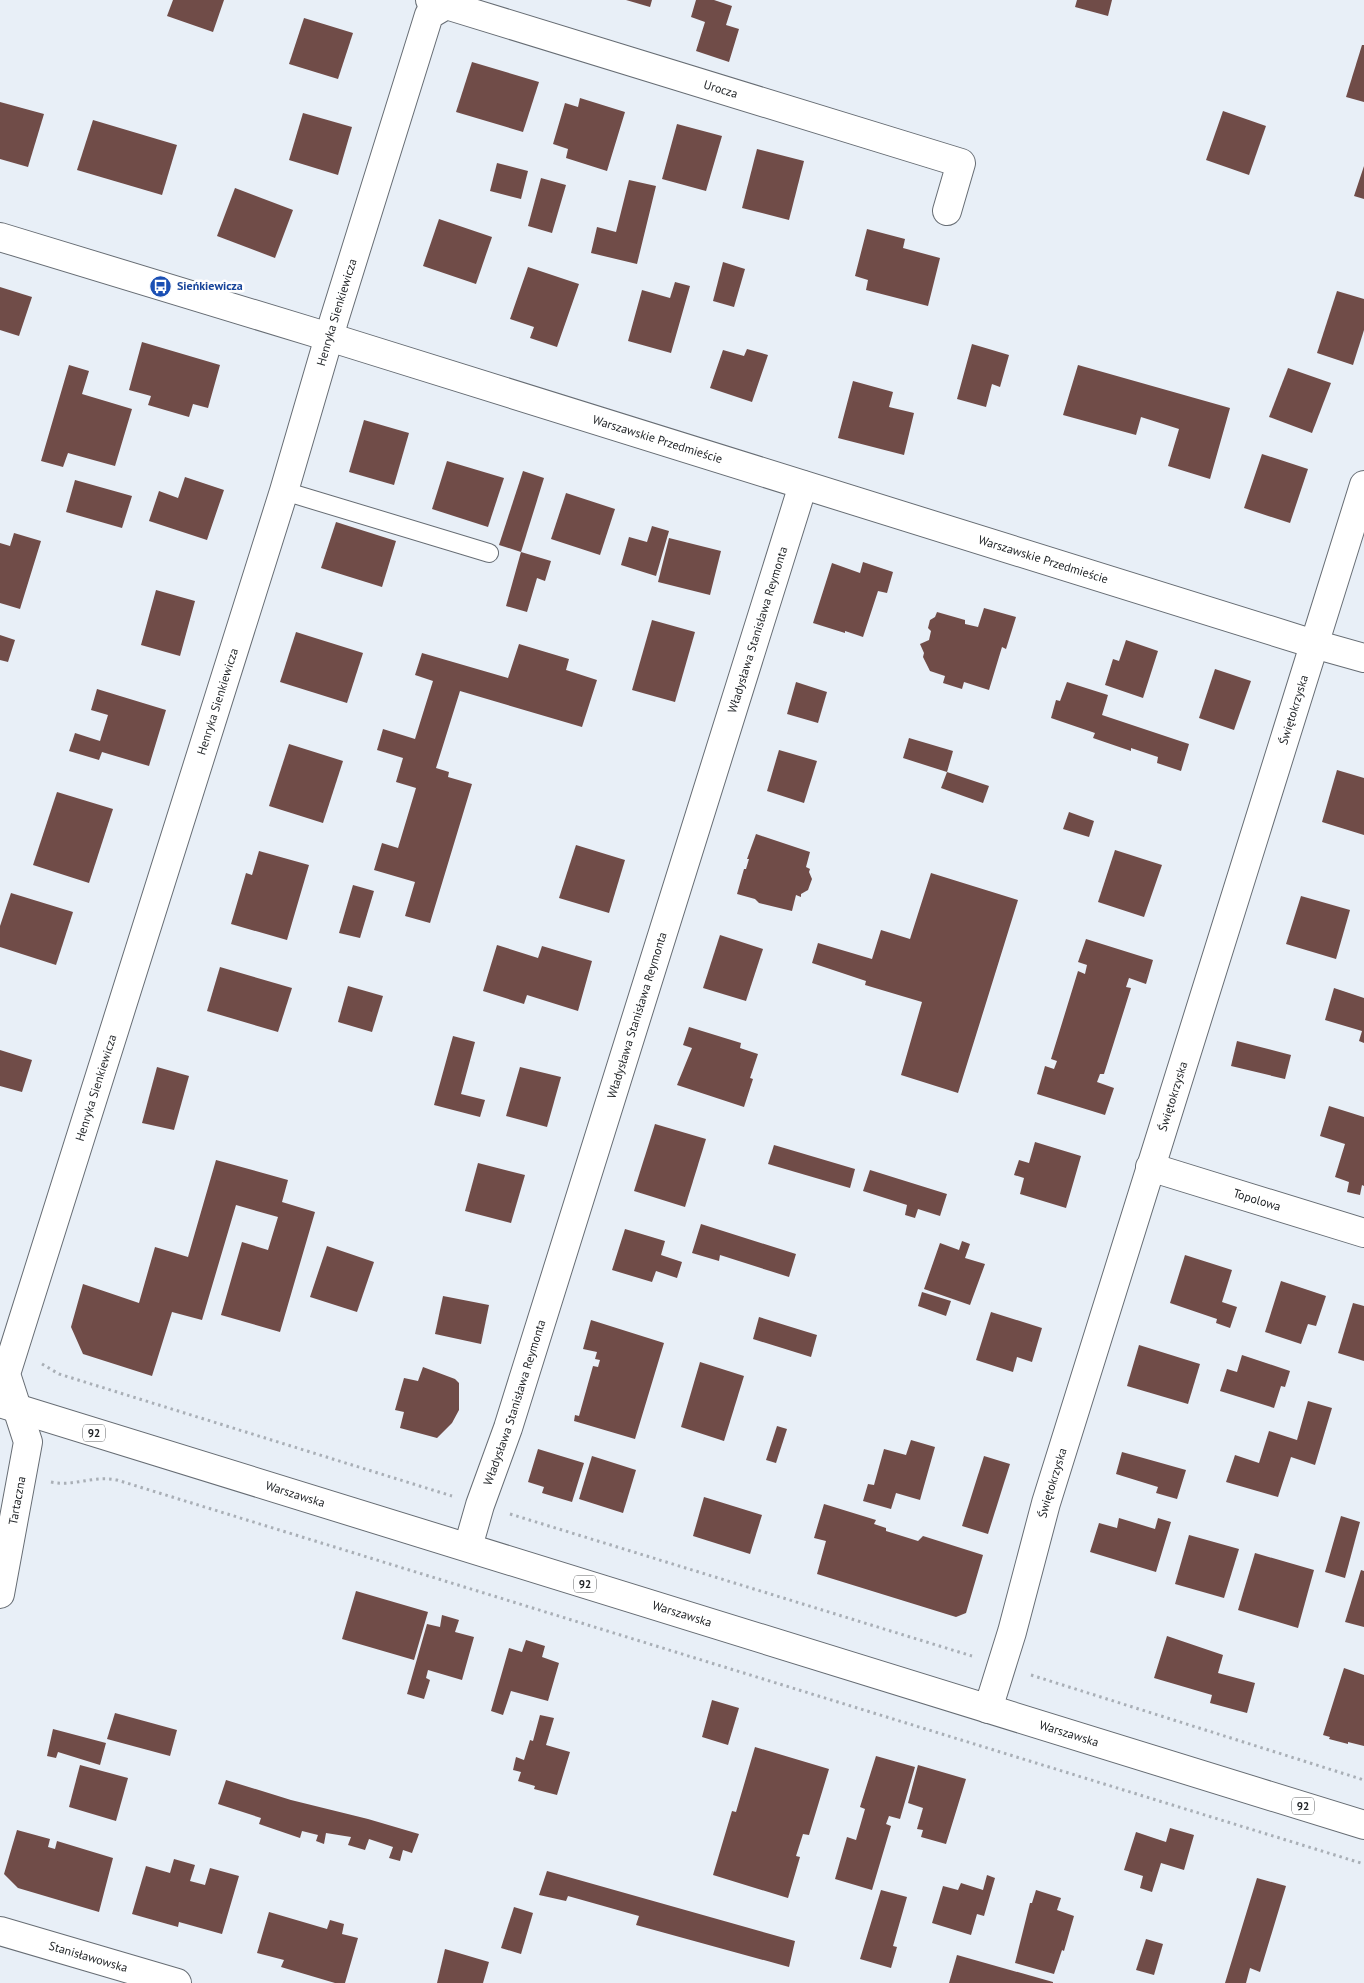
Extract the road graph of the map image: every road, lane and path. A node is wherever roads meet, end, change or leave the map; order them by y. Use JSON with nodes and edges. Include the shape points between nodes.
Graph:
{"nodes":[{"id":1,"x":441,"y":2,"type":"edge"},
{"id":2,"x":947,"y":211,"type":"dead end"},
{"id":3,"x":0,"y":237,"type":"edge"},
{"id":4,"x":328,"y":337,"type":"junction"},
{"id":5,"x":803,"y":485,"type":"junction"},
{"id":6,"x":1364,"y":485,"type":"edge"},
{"id":7,"x":284,"y":491,"type":"junction"},
{"id":8,"x":489,"y":553,"type":"dead end"},
{"id":9,"x":1314,"y":644,"type":"junction"},
{"id":10,"x":1364,"y":658,"type":"edge"},
{"id":11,"x":1150,"y":1167,"type":"junction"},
{"id":12,"x":1364,"y":1233,"type":"edge"},
{"id":13,"x":37,"y":1360,"type":"dead end"},
{"id":14,"x":9,"y":1406,"type":"edge"},
{"id":15,"x":57,"y":1483,"type":"dead end"},
{"id":16,"x":458,"y":1498,"type":"dead end"},
{"id":17,"x":504,"y":1512,"type":"dead end"},
{"id":18,"x":468,"y":1547,"type":"junction"},
{"id":19,"x":0,"y":1594,"type":"edge"},
{"id":20,"x":978,"y":1657,"type":"dead end"},
{"id":21,"x":1026,"y":1674,"type":"dead end"},
{"id":22,"x":988,"y":1709,"type":"junction"},
{"id":23,"x":1364,"y":1780,"type":"edge"},
{"id":24,"x":1364,"y":1825,"type":"edge"},
{"id":25,"x":1364,"y":1864,"type":"edge"},
{"id":26,"x":0,"y":1931,"type":"edge"},
{"id":27,"x":177,"y":1983,"type":"edge"}],
"edges":[{"from":1,"to":2,"type":"street","name":"Urocza","via":[[961,163]]},
{"from":1,"to":4,"type":"street","name":"Henryka Sienkiewicza","via":[[429,15]]},
{"from":3,"to":4,"type":"street","name":"Warszawskie Przedmieście"},
{"from":4,"to":5,"type":"street","name":"Warszawskie Przedmieście"},
{"from":4,"to":7,"type":"street","name":"Henryka Sienkiewicza"},
{"from":5,"to":9,"type":"street","name":"Warszawskie Przedmieście"},
{"from":5,"to":18,"type":"street","name":"Władysława Stanisława Reymonta"},
{"from":6,"to":9,"type":"street","name":"Świętokrzyska"},
{"from":7,"to":8,"type":"lane"},
{"from":7,"to":14,"type":"street","name":"Henryka Sienkiewicza","via":[[6,1374]]},
{"from":9,"to":10,"type":"street","name":"Warszawskie Przedmieście"},
{"from":9,"to":11,"type":"street","name":"Świętokrzyska"},
{"from":11,"to":12,"type":"street","name":"Topolowa"},
{"from":11,"to":22,"type":"street","name":"Świętokrzyska","via":[[1046,1503]]},
{"from":13,"to":16,"type":"path","via":[[59,1374]]},
{"from":14,"to":18,"type":"street","name":"Warszawska","number":"92"},
{"from":14,"to":19,"type":"street","name":"Tartaczna","via":[[28,1442]]},
{"from":15,"to":25,"type":"path","via":[[98,1478],[127,1483]]},
{"from":17,"to":20,"type":"path"},
{"from":18,"to":22,"type":"street","name":"Warszawska","number":"92"},
{"from":21,"to":23,"type":"path"},
{"from":22,"to":24,"type":"street","name":"Warszawska","number":"92"},
{"from":26,"to":27,"type":"street","name":"Stanisławowska"}]}
